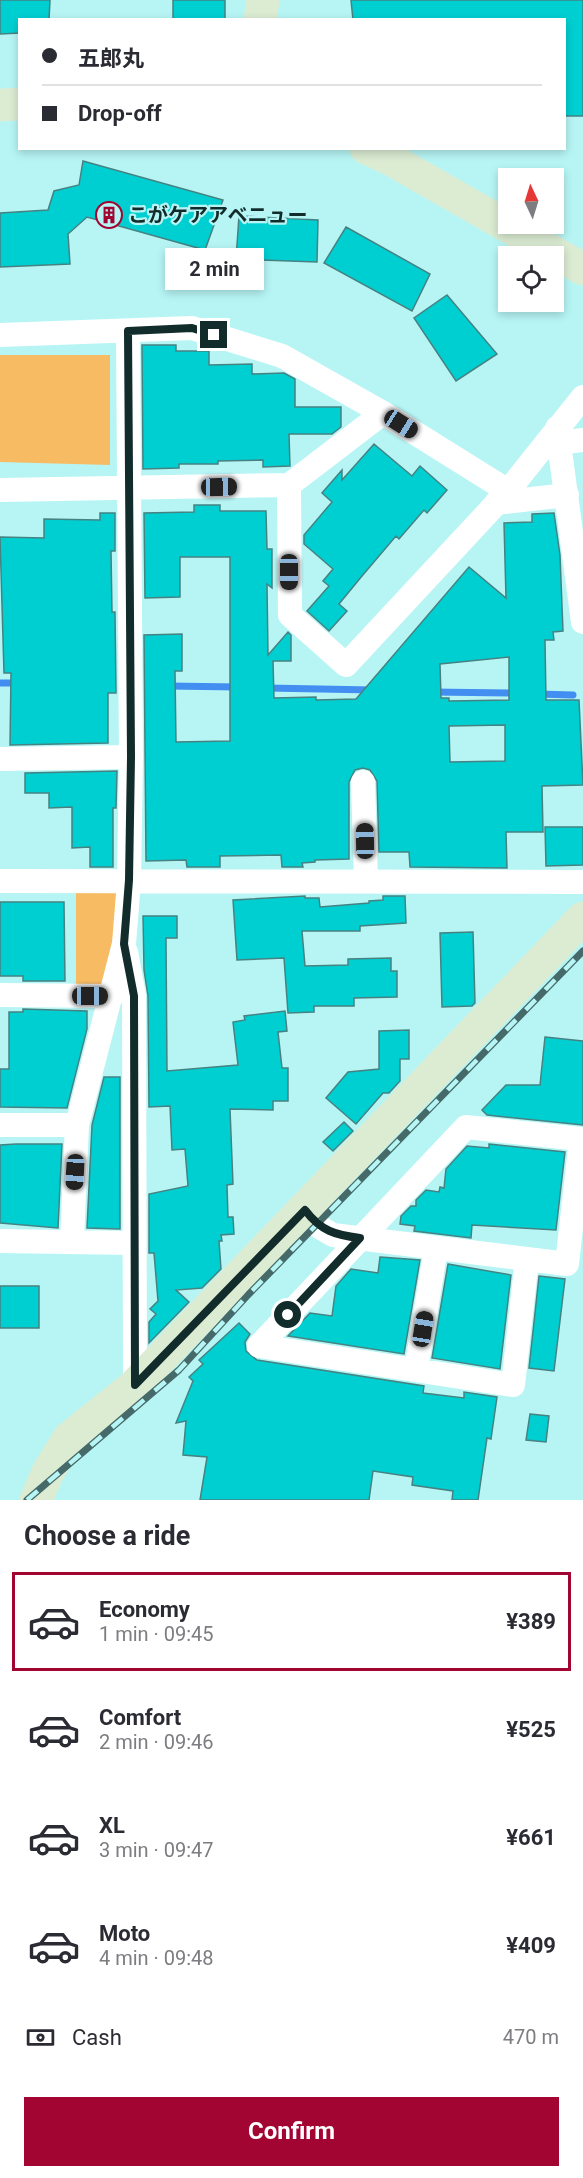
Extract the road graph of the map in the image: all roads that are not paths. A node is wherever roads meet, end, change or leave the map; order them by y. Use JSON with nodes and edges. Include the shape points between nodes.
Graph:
{"nodes":[{"id":1,"x":263,"y":0,"type":"edge"},
{"id":2,"x":260,"y":18,"type":"edge"},
{"id":3,"x":0,"y":105,"type":"edge"},
{"id":4,"x":18,"y":105,"type":"edge"},
{"id":5,"x":370,"y":150,"type":"edge"},
{"id":6,"x":583,"y":269,"type":"edge"},
{"id":7,"x":128,"y":331,"type":"junction"},
{"id":8,"x":0,"y":335,"type":"edge"},
{"id":9,"x":583,"y":397,"type":"edge"},
{"id":10,"x":383,"y":413,"type":"junction"},
{"id":11,"x":558,"y":436,"type":"junction"},
{"id":12,"x":583,"y":440,"type":"edge"},
{"id":13,"x":289,"y":485,"type":"junction"},
{"id":14,"x":127,"y":488,"type":"junction"},
{"id":15,"x":0,"y":490,"type":"edge"},
{"id":16,"x":567,"y":495,"type":"junction"},
{"id":17,"x":502,"y":497,"type":"junction"},
{"id":18,"x":583,"y":622,"type":"edge"},
{"id":19,"x":131,"y":757,"type":"junction"},
{"id":20,"x":0,"y":759,"type":"edge"},
{"id":21,"x":363,"y":782,"type":"dead end"},
{"id":22,"x":129,"y":880,"type":"junction"},
{"id":23,"x":0,"y":881,"type":"edge"},
{"id":24,"x":366,"y":881,"type":"junction"},
{"id":25,"x":583,"y":882,"type":"edge"},
{"id":26,"x":583,"y":918,"type":"edge"},
{"id":27,"x":124,"y":944,"type":"junction"},
{"id":28,"x":0,"y":995,"type":"edge"},
{"id":29,"x":112,"y":996,"type":"junction"},
{"id":30,"x":0,"y":1125,"type":"edge"},
{"id":31,"x":77,"y":1125,"type":"junction"},
{"id":32,"x":305,"y":1210,"type":"junction"},
{"id":33,"x":360,"y":1238,"type":"junction"},
{"id":34,"x":0,"y":1241,"type":"edge"},
{"id":35,"x":72,"y":1241,"type":"junction"},
{"id":36,"x":135,"y":1243,"type":"junction"},
{"id":37,"x":436,"y":1248,"type":"junction"},
{"id":38,"x":527,"y":1259,"type":"junction"},
{"id":39,"x":416,"y":1370,"type":"junction"},
{"id":40,"x":135,"y":1385,"type":"junction"},
{"id":41,"x":36,"y":1500,"type":"edge"}],
"edges":[{"from":1,"to":2,"type":"street"},
{"from":3,"to":4,"type":"street"},
{"from":5,"to":6,"type":"street"},
{"from":7,"to":8,"type":"street"},
{"from":7,"to":10,"type":"street","via":[[192,328],[282,356]]},
{"from":7,"to":14,"type":"street"},
{"from":9,"to":11,"type":"street"},
{"from":10,"to":13,"type":"street"},
{"from":10,"to":17,"type":"street"},
{"from":11,"to":12,"type":"street"},
{"from":11,"to":16,"type":"street"},
{"from":11,"to":17,"type":"street"},
{"from":13,"to":14,"type":"street"},
{"from":13,"to":17,"type":"street","via":[[290,615],[346,665]]},
{"from":14,"to":15,"type":"street"},
{"from":14,"to":19,"type":"street"},
{"from":16,"to":17,"type":"street"},
{"from":16,"to":18,"type":"street"},
{"from":19,"to":20,"type":"street"},
{"from":19,"to":22,"type":"street"},
{"from":21,"to":24,"type":"street"},
{"from":22,"to":23,"type":"street"},
{"from":22,"to":24,"type":"street"},
{"from":22,"to":27,"type":"street"},
{"from":24,"to":25,"type":"street"},
{"from":26,"to":32,"type":"street"},
{"from":27,"to":29,"type":"street"},
{"from":27,"to":36,"type":"street","via":[[134,996]]},
{"from":28,"to":29,"type":"street"},
{"from":29,"to":31,"type":"street"},
{"from":30,"to":31,"type":"street"},
{"from":31,"to":35,"type":"street"},
{"from":32,"to":33,"type":"street","via":[[316,1225],[333,1235]]},
{"from":32,"to":40,"type":"street"},
{"from":33,"to":37,"type":"street"},
{"from":33,"to":38,"type":"street","via":[[466,1126],[581,1139],[567,1264]]},
{"from":33,"to":39,"type":"street","via":[[259,1346]]},
{"from":34,"to":35,"type":"street"},
{"from":35,"to":36,"type":"street"},
{"from":36,"to":40,"type":"street"},
{"from":37,"to":38,"type":"street"},
{"from":37,"to":39,"type":"street"},
{"from":38,"to":39,"type":"street","via":[[513,1384]]},
{"from":40,"to":41,"type":"street","via":[[69,1438]]}]}
